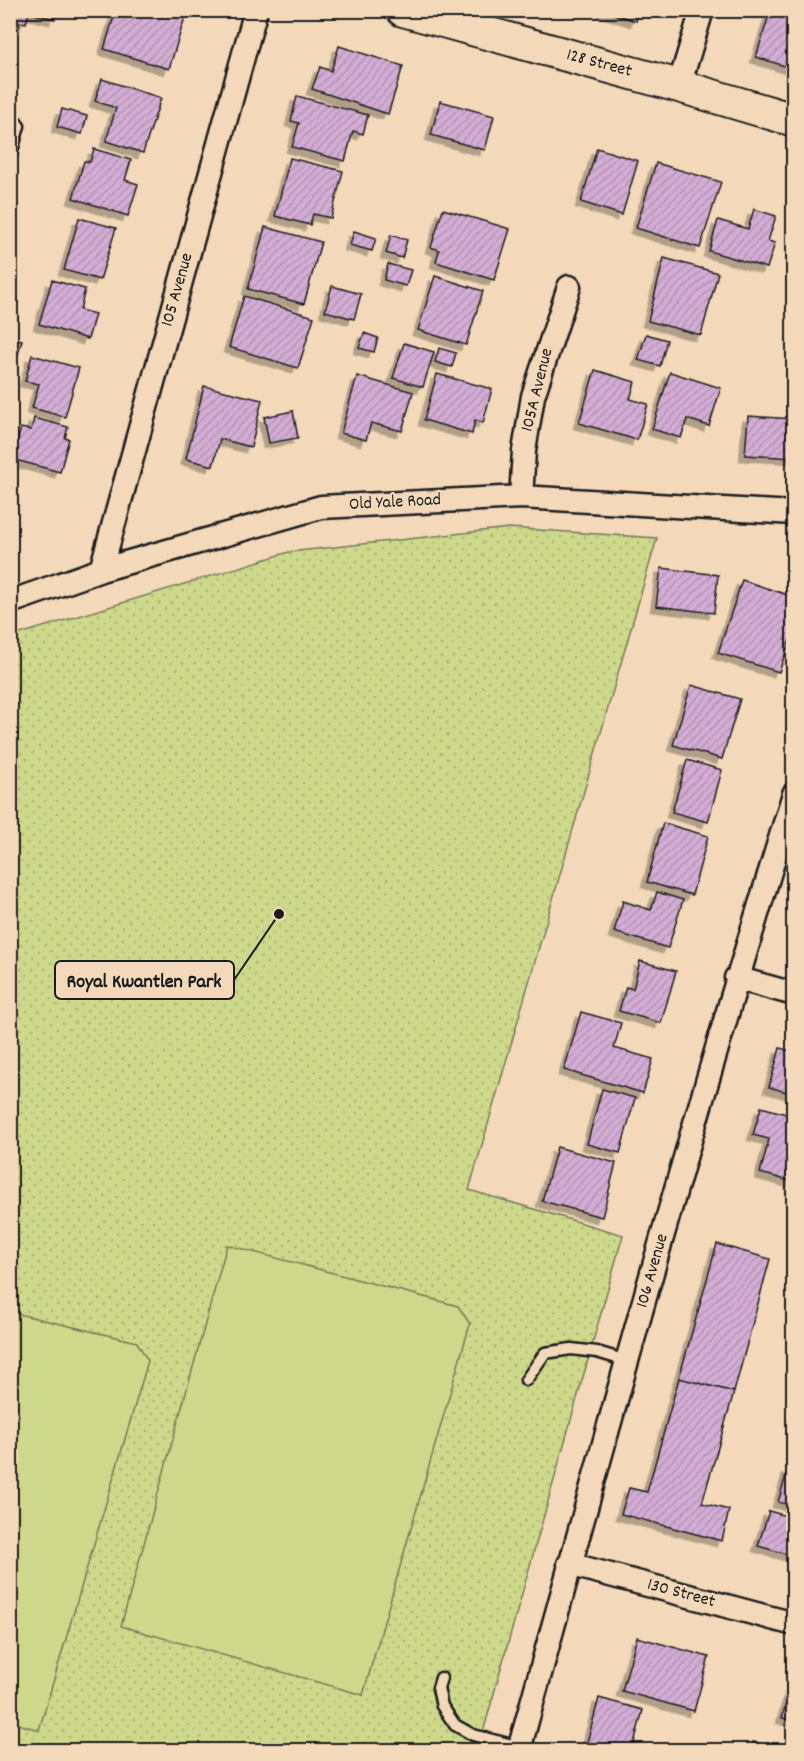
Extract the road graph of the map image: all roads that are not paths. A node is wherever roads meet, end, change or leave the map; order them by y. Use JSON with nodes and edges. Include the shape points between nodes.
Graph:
{"nodes":[{"id":1,"x":256,"y":10,"type":"edge"},
{"id":2,"x":403,"y":10,"type":"edge"},
{"id":3,"x":702,"y":10,"type":"edge"},
{"id":4,"x":679,"y":86,"type":"junction"},
{"id":5,"x":10,"y":113,"type":"edge"},
{"id":6,"x":794,"y":120,"type":"edge"},
{"id":7,"x":10,"y":158,"type":"edge"},
{"id":8,"x":568,"y":287,"type":"dead end"},
{"id":9,"x":521,"y":497,"type":"junction"},
{"id":10,"x":794,"y":513,"type":"edge"},
{"id":11,"x":101,"y":570,"type":"junction"},
{"id":12,"x":10,"y":602,"type":"edge"},
{"id":13,"x":794,"y":794,"type":"edge"},
{"id":14,"x":736,"y":978,"type":"junction"},
{"id":15,"x":794,"y":994,"type":"edge"},
{"id":16,"x":627,"y":1361,"type":"junction"},
{"id":17,"x":526,"y":1380,"type":"dead end"},
{"id":18,"x":569,"y":1564,"type":"junction"},
{"id":19,"x":794,"y":1624,"type":"edge"},
{"id":20,"x":441,"y":1678,"type":"dead end"},
{"id":21,"x":519,"y":1749,"type":"edge"}],
"edges":[{"from":1,"to":11,"type":"street","name":"105 Avenue"},
{"from":2,"to":4,"type":"main road","name":"128 Street"},
{"from":3,"to":4,"type":"street"},
{"from":4,"to":6,"type":"main road","name":"128 Street"},
{"from":5,"to":7,"type":"lane","via":[[20,126]]},
{"from":8,"to":9,"type":"street","name":"105A Avenue","via":[[533,396]]},
{"from":9,"to":10,"type":"street","name":"Old Yale Road"},
{"from":9,"to":11,"type":"street","name":"Old Yale Road","via":[[321,507]]},
{"from":11,"to":12,"type":"street","name":"Old Yale Road"},
{"from":13,"to":14,"type":"street","name":"106 Avenue"},
{"from":14,"to":15,"type":"street"},
{"from":14,"to":16,"type":"street","name":"106 Avenue"},
{"from":16,"to":17,"type":"lane","via":[[571,1349],[545,1353]]},
{"from":16,"to":18,"type":"street","name":"106 Avenue"},
{"from":18,"to":19,"type":"street","name":"130 Street"},
{"from":18,"to":21,"type":"street","name":"106 Avenue"},
{"from":20,"to":21,"type":"lane","via":[[438,1688],[442,1706],[455,1725]]}]}
